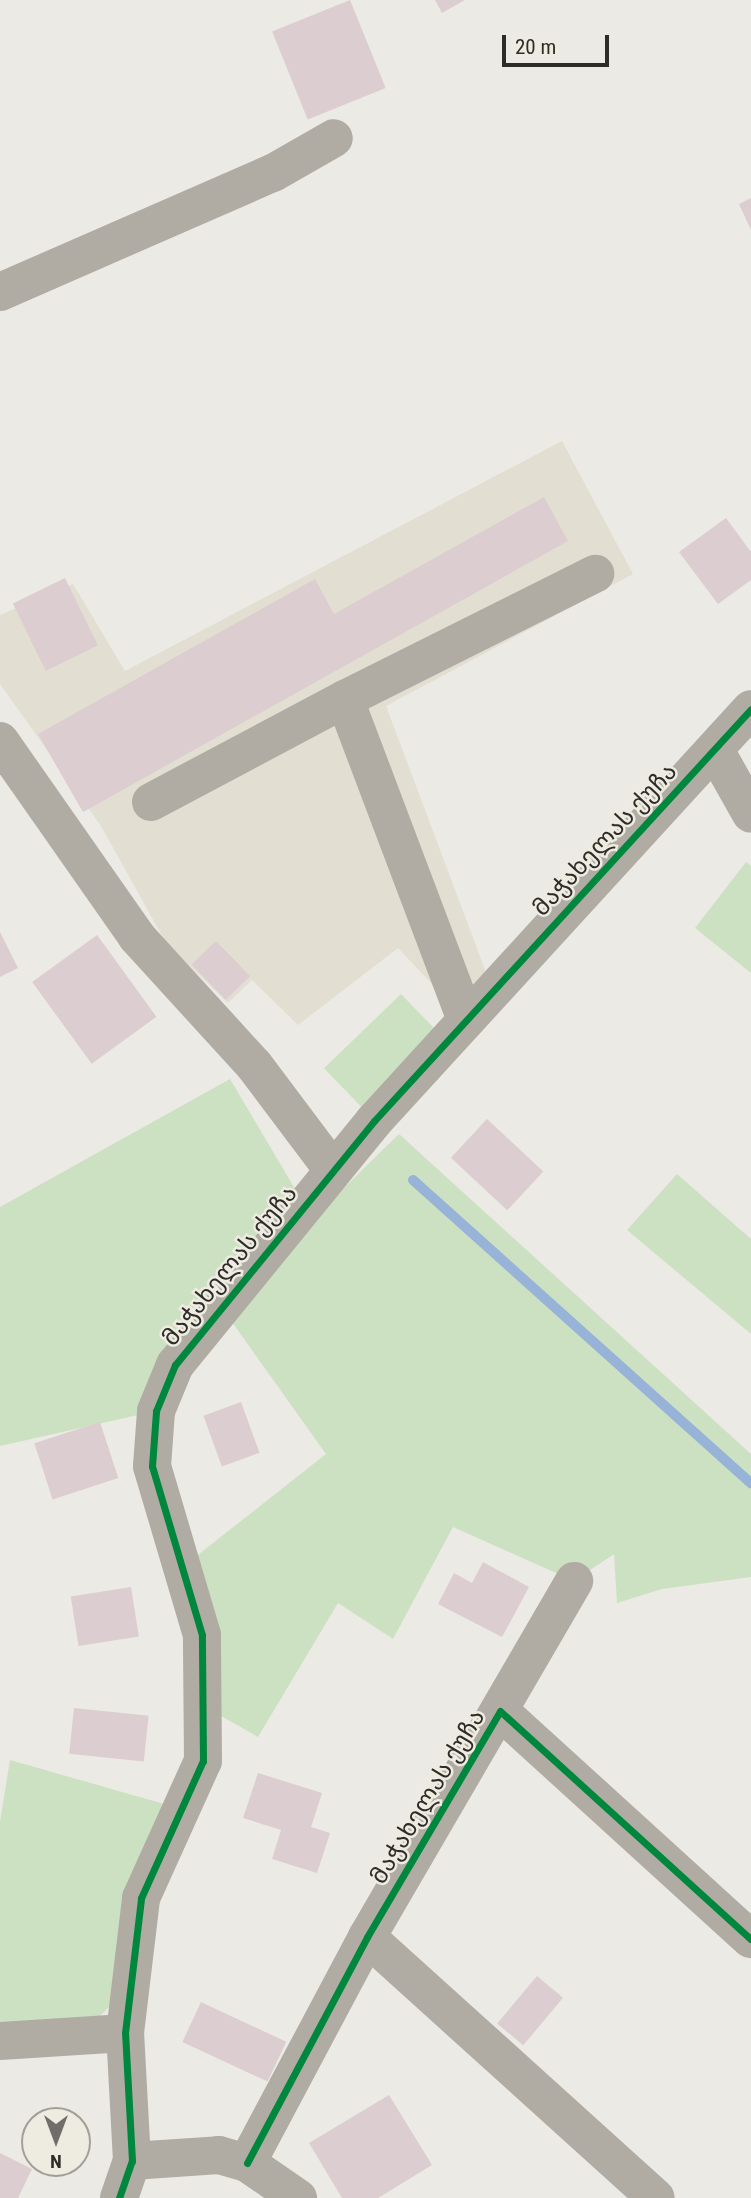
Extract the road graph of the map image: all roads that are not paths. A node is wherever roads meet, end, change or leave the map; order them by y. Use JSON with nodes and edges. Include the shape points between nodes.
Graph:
{"nodes":[{"id":1,"x":334,"y":138,"type":"dead end"},
{"id":2,"x":0,"y":292,"type":"edge"},
{"id":3,"x":595,"y":574,"type":"dead end"},
{"id":4,"x":345,"y":699,"type":"junction"},
{"id":5,"x":751,"y":709,"type":"edge"},
{"id":6,"x":0,"y":741,"type":"edge"},
{"id":7,"x":715,"y":750,"type":"junction"},
{"id":8,"x":151,"y":802,"type":"dead end"},
{"id":9,"x":751,"y":814,"type":"edge"},
{"id":10,"x":466,"y":1020,"type":"junction"},
{"id":11,"x":332,"y":1170,"type":"junction"},
{"id":12,"x":574,"y":1581,"type":"dead end"},
{"id":13,"x":500,"y":1712,"type":"junction"},
{"id":14,"x":367,"y":1937,"type":"junction"},
{"id":15,"x":751,"y":1939,"type":"edge"},
{"id":16,"x":125,"y":2033,"type":"junction"},
{"id":17,"x":0,"y":2041,"type":"edge"},
{"id":18,"x":132,"y":2161,"type":"junction"},
{"id":19,"x":247,"y":2163,"type":"junction"},
{"id":20,"x":119,"y":2198,"type":"edge"},
{"id":21,"x":298,"y":2198,"type":"edge"},
{"id":22,"x":656,"y":2198,"type":"edge"}],
"edges":[{"from":1,"to":2,"type":"street","via":[[273,173]]},
{"from":3,"to":4,"type":"street"},
{"from":4,"to":8,"type":"street"},
{"from":4,"to":10,"type":"street"},
{"from":5,"to":7,"type":"street","name":"მაჭახელას ქუჩა"},
{"from":6,"to":11,"type":"street","via":[[137,937],[254,1065]]},
{"from":7,"to":9,"type":"street"},
{"from":7,"to":10,"type":"street","name":"მაჭახელას ქუჩა"},
{"from":10,"to":11,"type":"street","name":"მაჭახელას ქუჩა"},
{"from":11,"to":16,"type":"street","name":"მაჭახელას ქუჩა","via":[[175,1365],[156,1411],[152,1466],[202,1635],[203,1761],[141,1898]]},
{"from":12,"to":13,"type":"street"},
{"from":13,"to":14,"type":"street","name":"მაჭახელას ქუჩა"},
{"from":13,"to":15,"type":"street","name":"მაჭახელას ქუჩა"},
{"from":14,"to":19,"type":"street","name":"მაჭახელას ქუჩა"},
{"from":14,"to":22,"type":"street"},
{"from":16,"to":17,"type":"street"},
{"from":16,"to":18,"type":"street","name":"მაჭახელას ქუჩა"},
{"from":18,"to":19,"type":"street","via":[[189,2153]]},
{"from":18,"to":20,"type":"street","name":"მაჭახელას ქუჩა"},
{"from":19,"to":21,"type":"street"}]}
